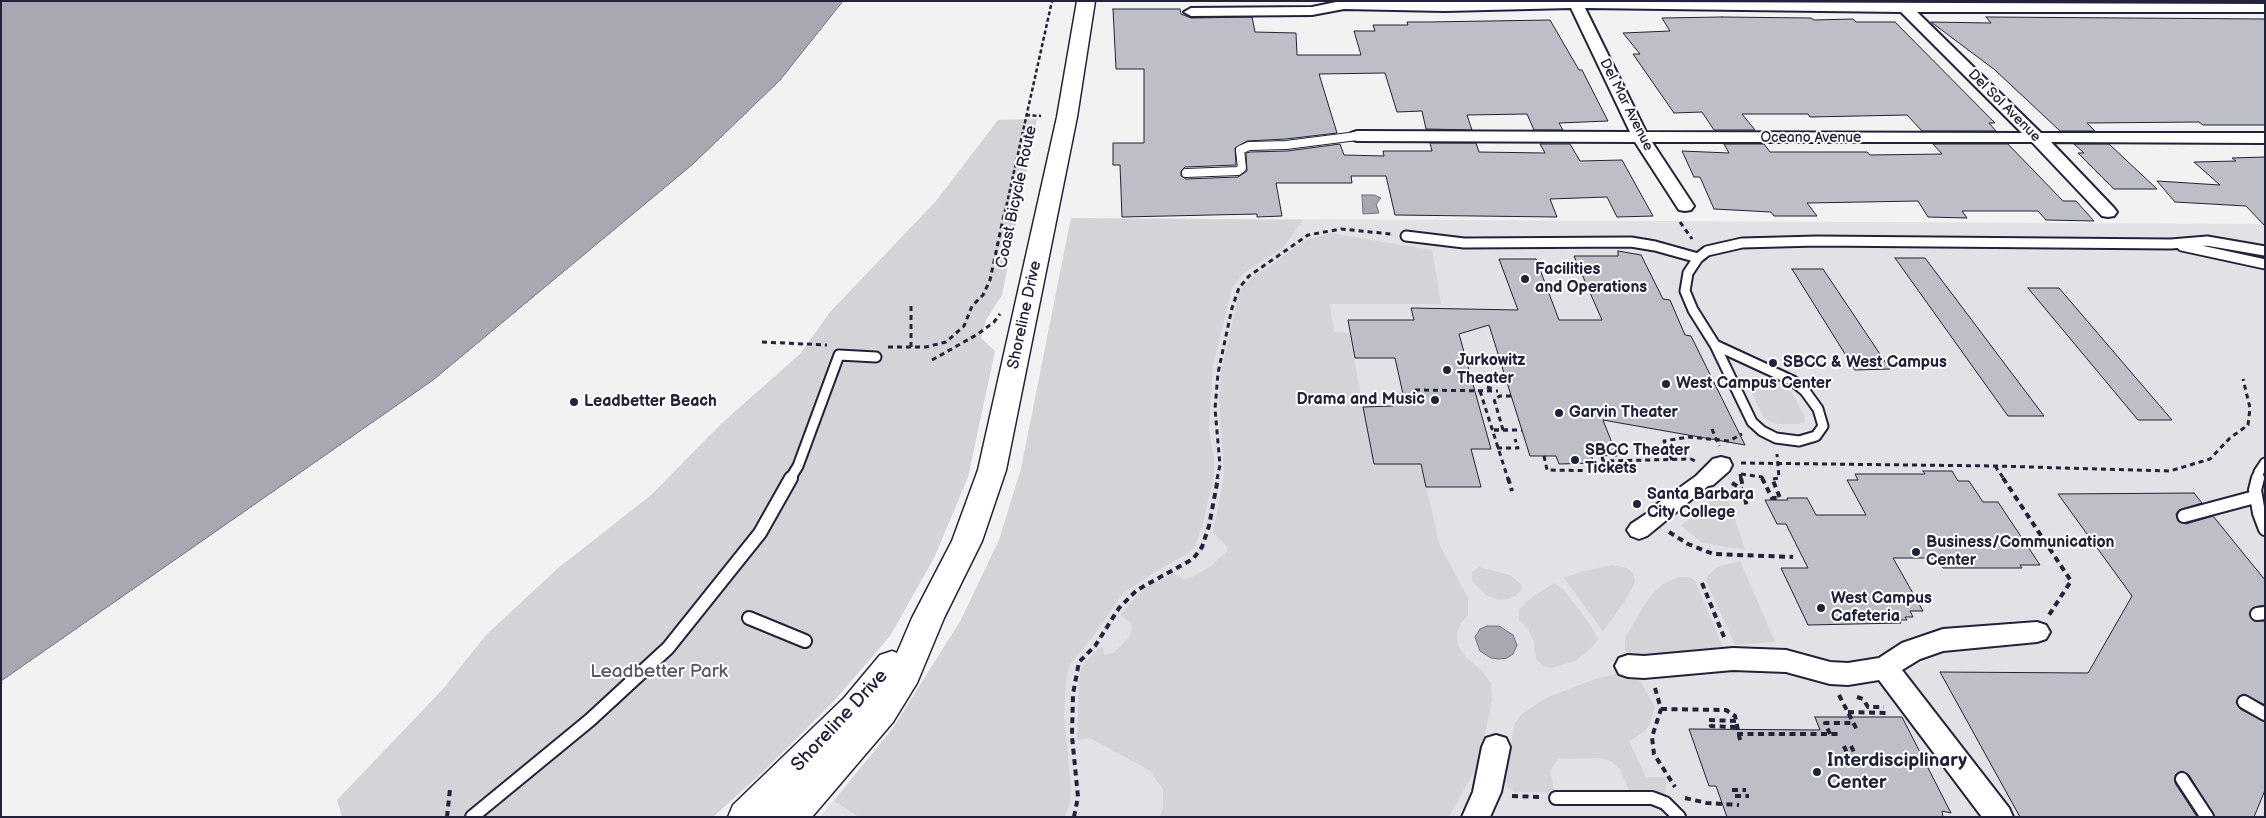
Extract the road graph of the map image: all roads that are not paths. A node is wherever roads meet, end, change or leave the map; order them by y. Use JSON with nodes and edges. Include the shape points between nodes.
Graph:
{"nodes":[{"id":1,"x":1086,"y":1,"type":"edge"},
{"id":2,"x":1342,"y":3,"type":"edge"},
{"id":3,"x":1575,"y":3,"type":"edge"},
{"id":4,"x":1736,"y":3,"type":"edge"},
{"id":5,"x":1902,"y":4,"type":"edge"},
{"id":6,"x":2068,"y":4,"type":"edge"},
{"id":7,"x":2265,"y":8,"type":"edge"},
{"id":8,"x":1191,"y":12,"type":"dead end"},
{"id":9,"x":1357,"y":136,"type":"joint"},
{"id":10,"x":1641,"y":138,"type":"junction"},
{"id":11,"x":2037,"y":138,"type":"junction"},
{"id":12,"x":2265,"y":138,"type":"edge"},
{"id":13,"x":1186,"y":173,"type":"dead end"},
{"id":14,"x":1685,"y":206,"type":"road end"},
{"id":15,"x":2108,"y":212,"type":"dead end"},
{"id":16,"x":1406,"y":236,"type":"road end"},
{"id":17,"x":2171,"y":244,"type":"junction"},
{"id":18,"x":2265,"y":251,"type":"edge"},
{"id":19,"x":1698,"y":258,"type":"junction"},
{"id":20,"x":2265,"y":264,"type":"edge"},
{"id":21,"x":1715,"y":345,"type":"junction"},
{"id":22,"x":876,"y":357,"type":"dead end"},
{"id":23,"x":2265,"y":463,"type":"edge"},
{"id":24,"x":1718,"y":478,"type":"road end"},
{"id":25,"x":2255,"y":497,"type":"junction"},
{"id":26,"x":2184,"y":516,"type":"dead end"},
{"id":27,"x":2265,"y":529,"type":"edge"},
{"id":28,"x":1639,"y":530,"type":"dead end"},
{"id":29,"x":748,"y":618,"type":"dead end"},
{"id":30,"x":928,"y":618,"type":"junction"},
{"id":31,"x":2041,"y":627,"type":"road end"},
{"id":32,"x":805,"y":641,"type":"dead end"},
{"id":33,"x":1636,"y":666,"type":"road end"},
{"id":34,"x":1885,"y":668,"type":"junction"},
{"id":35,"x":2244,"y":702,"type":"dead end"},
{"id":36,"x":2265,"y":714,"type":"edge"},
{"id":37,"x":1496,"y":748,"type":"dead end"},
{"id":38,"x":2182,"y":779,"type":"dead end"},
{"id":39,"x":1556,"y":798,"type":"road end"},
{"id":40,"x":1482,"y":805,"type":"edge"},
{"id":41,"x":472,"y":817,"type":"edge"},
{"id":42,"x":746,"y":817,"type":"edge"},
{"id":43,"x":788,"y":817,"type":"edge"},
{"id":44,"x":1679,"y":817,"type":"edge"},
{"id":45,"x":1999,"y":817,"type":"edge"},
{"id":46,"x":2207,"y":817,"type":"edge"}],
"edges":[{"from":1,"to":30,"type":"main road","name":"Shoreline Drive","via":[[1065,126],[992,470],[967,541]]},
{"from":2,"to":3,"type":"street","via":[[1445,7]]},
{"from":2,"to":8,"type":"street","via":[[1312,11]]},
{"from":3,"to":4,"type":"street"},
{"from":3,"to":10,"type":"street","name":"Del Mar Avenue"},
{"from":4,"to":5,"type":"street","via":[[1819,8]]},
{"from":5,"to":6,"type":"street"},
{"from":5,"to":11,"type":"street","name":"Del Sol Avenue"},
{"from":6,"to":7,"type":"street"},
{"from":9,"to":10,"type":"street","name":"Oceano Avenue"},
{"from":9,"to":13,"type":"lane","via":[[1249,146],[1240,150],[1242,168],[1238,171]]},
{"from":10,"to":11,"type":"street","name":"Oceano Avenue"},
{"from":10,"to":14,"type":"street","name":"Del Mar Avenue"},
{"from":11,"to":12,"type":"street","name":"Oceano Avenue"},
{"from":11,"to":15,"type":"street","name":"Del Sol Avenue"},
{"from":16,"to":19,"type":"lane","via":[[1456,242],[1631,242]]},
{"from":17,"to":18,"type":"lane","via":[[2216,242]]},
{"from":17,"to":19,"type":"lane","via":[[1766,241],[1734,244],[1707,251]]},
{"from":17,"to":20,"type":"lane"},
{"from":19,"to":21,"type":"lane","via":[[1688,273],[1685,291]]},
{"from":21,"to":21,"type":"lane","via":[[1748,416],[1762,431],[1776,438],[1799,442],[1821,432],[1822,421],[1814,403],[1793,381]]},
{"from":22,"to":41,"type":"lane","via":[[839,355],[798,466],[760,533],[668,648],[590,720]]},
{"from":23,"to":25,"type":"lane","via":[[2256,484]]},
{"from":24,"to":28,"type":"street","via":[[1667,523]]},
{"from":25,"to":26,"type":"lane"},
{"from":25,"to":27,"type":"lane"},
{"from":29,"to":32,"type":"lane"},
{"from":30,"to":42,"type":"main road","name":"Shoreline Drive","via":[[856,708]]},
{"from":30,"to":43,"type":"main road","name":"Shoreline Drive","via":[[905,673],[881,711]]},
{"from":31,"to":34,"type":"street","via":[[1927,644]]},
{"from":33,"to":34,"type":"street","via":[[1733,659],[1786,661],[1830,673]]},
{"from":34,"to":45,"type":"street"},
{"from":35,"to":36,"type":"lane"},
{"from":37,"to":40,"type":"street"},
{"from":38,"to":46,"type":"lane"},
{"from":39,"to":44,"type":"lane","via":[[1672,800]]}]}
